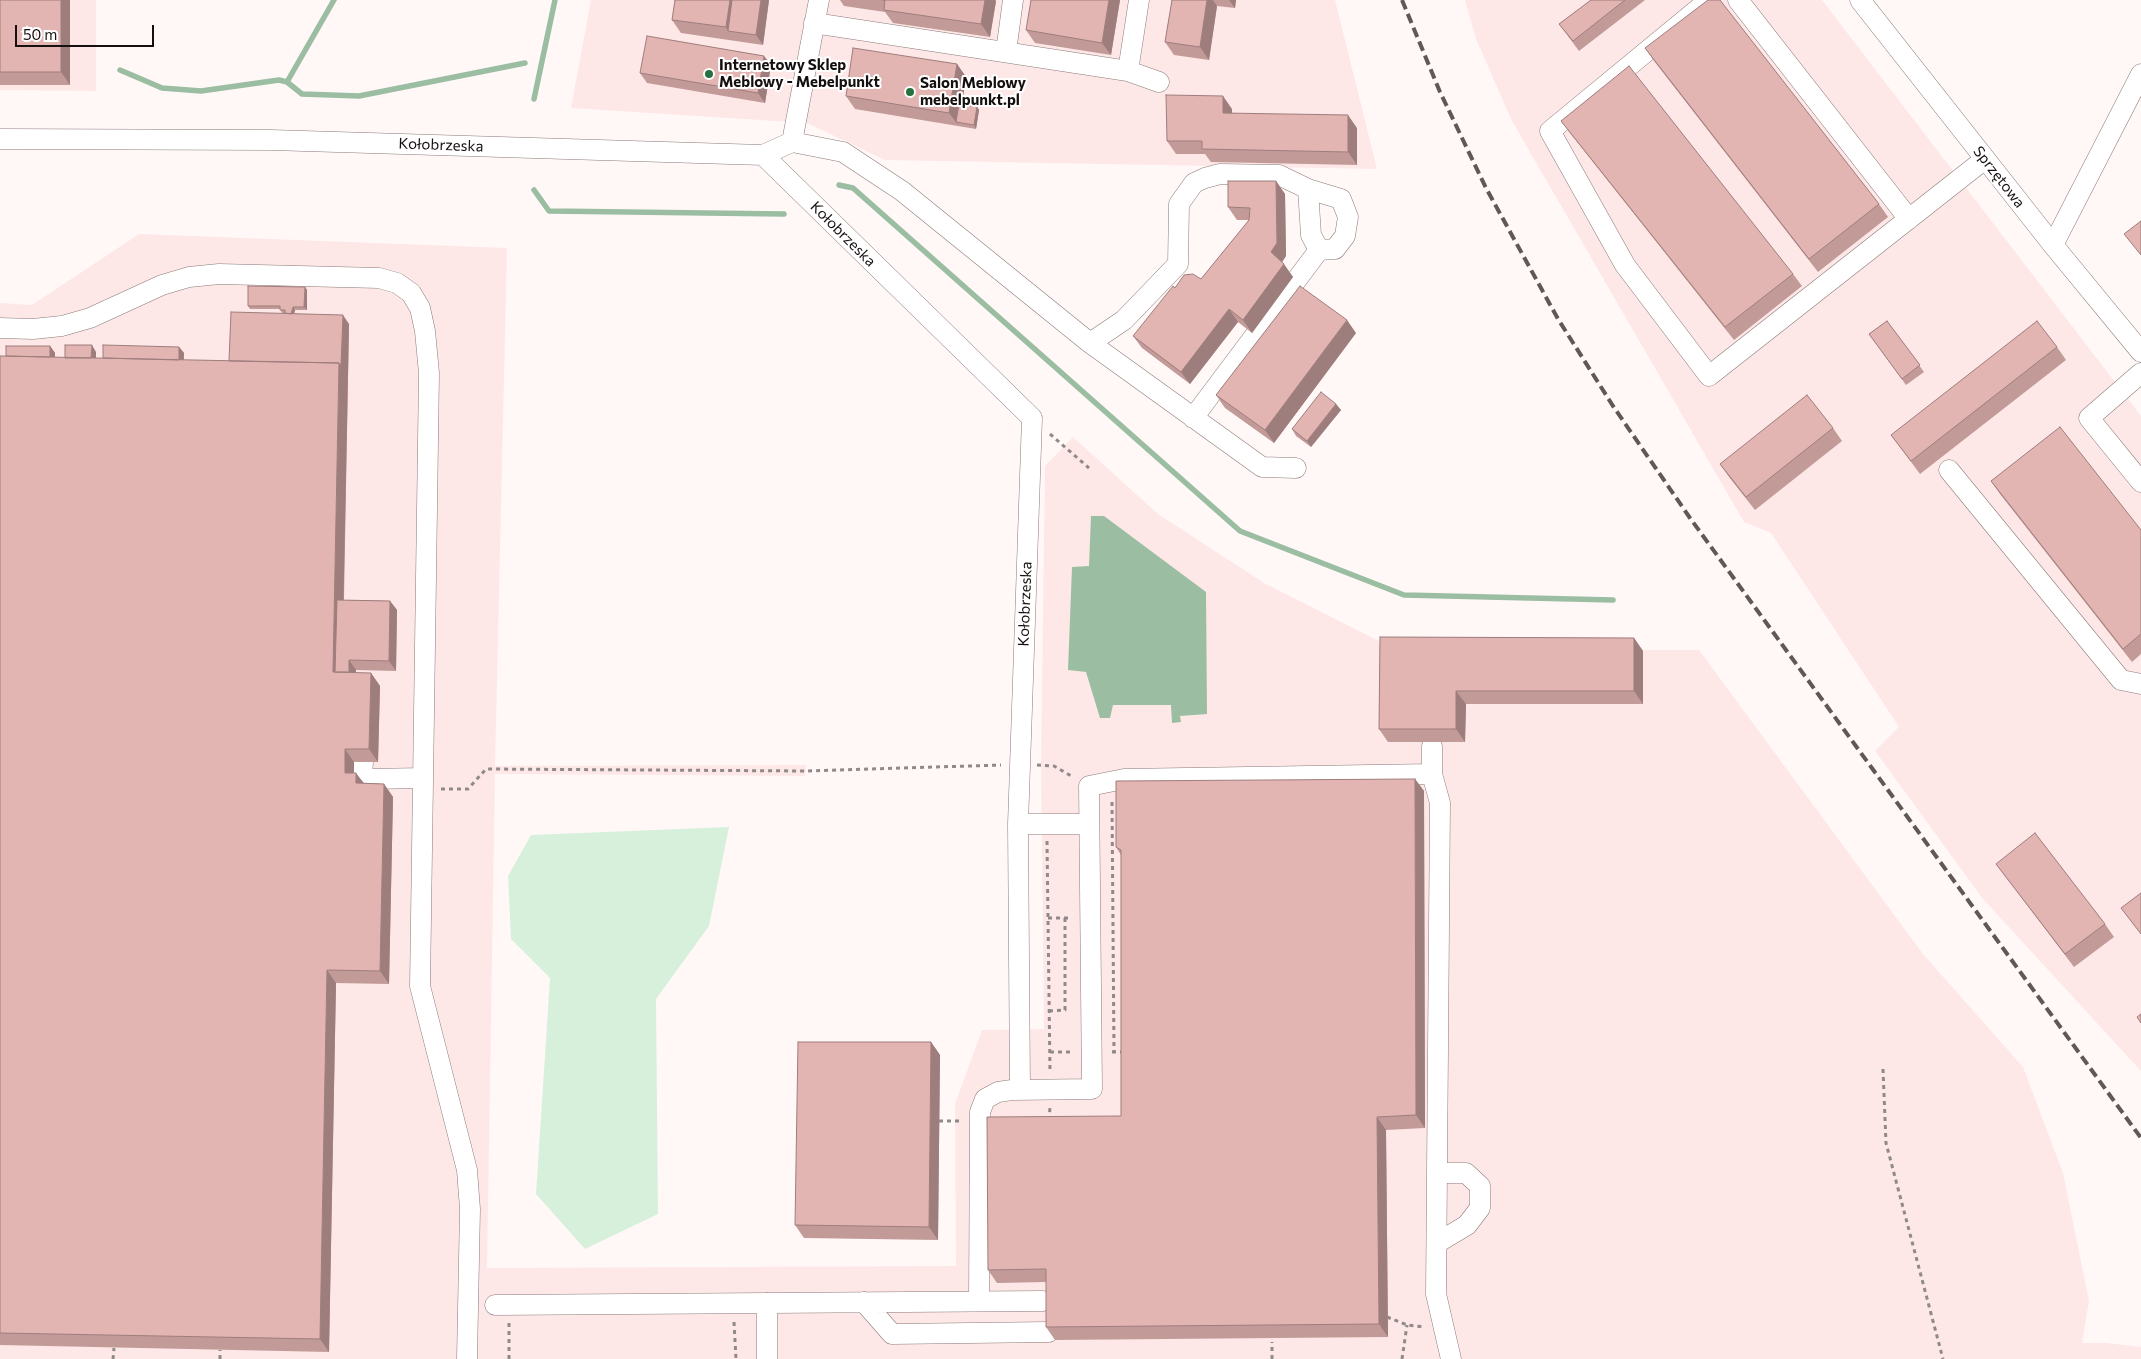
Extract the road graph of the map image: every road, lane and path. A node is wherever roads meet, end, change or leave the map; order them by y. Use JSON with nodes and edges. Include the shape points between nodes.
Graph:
{"nodes":[{"id":1,"x":819,"y":0,"type":"edge"},
{"id":2,"x":1014,"y":0,"type":"edge"},
{"id":3,"x":1139,"y":0,"type":"edge"},
{"id":4,"x":1709,"y":0,"type":"edge"},
{"id":5,"x":1738,"y":0,"type":"edge"},
{"id":6,"x":1860,"y":0,"type":"edge"},
{"id":7,"x":814,"y":23,"type":"junction"},
{"id":8,"x":1006,"y":52,"type":"junction"},
{"id":9,"x":1128,"y":70,"type":"junction"},
{"id":10,"x":2141,"y":74,"type":"edge"},
{"id":11,"x":1159,"y":82,"type":"dead end"},
{"id":12,"x":0,"y":139,"type":"edge"},
{"id":13,"x":792,"y":142,"type":"junction"},
{"id":14,"x":763,"y":155,"type":"junction"},
{"id":15,"x":1985,"y":159,"type":"junction"},
{"id":16,"x":1308,"y":189,"type":"junction"},
{"id":17,"x":1909,"y":219,"type":"junction"},
{"id":18,"x":2053,"y":245,"type":"junction"},
{"id":19,"x":1319,"y":250,"type":"junction"},
{"id":20,"x":0,"y":328,"type":"edge"},
{"id":21,"x":1090,"y":343,"type":"junction"},
{"id":22,"x":2141,"y":352,"type":"edge"},
{"id":23,"x":2141,"y":373,"type":"edge"},
{"id":24,"x":1032,"y":418,"type":"junction"},
{"id":25,"x":1193,"y":418,"type":"junction"},
{"id":26,"x":1089,"y":468,"type":"dead end"},
{"id":27,"x":1296,"y":468,"type":"dead end"},
{"id":28,"x":1949,"y":470,"type":"dead end"},
{"id":29,"x":2141,"y":482,"type":"edge"},
{"id":30,"x":2141,"y":684,"type":"edge"},
{"id":31,"x":1432,"y":746,"type":"edge"},
{"id":32,"x":363,"y":762,"type":"edge"},
{"id":33,"x":1019,"y":764,"type":"junction"},
{"id":34,"x":1432,"y":774,"type":"junction"},
{"id":35,"x":1079,"y":781,"type":"dead end"},
{"id":36,"x":423,"y":784,"type":"junction"},
{"id":37,"x":1112,"y":802,"type":"dead end"},
{"id":38,"x":1018,"y":824,"type":"junction"},
{"id":39,"x":1089,"y":824,"type":"junction"},
{"id":40,"x":1047,"y":841,"type":"dead end"},
{"id":41,"x":1048,"y":918,"type":"junction"},
{"id":42,"x":1105,"y":919,"type":"dead end"},
{"id":43,"x":1113,"y":919,"type":"junction"},
{"id":44,"x":1121,"y":919,"type":"edge"},
{"id":45,"x":1049,"y":1011,"type":"junction"},
{"id":46,"x":1050,"y":1052,"type":"junction"},
{"id":47,"x":1082,"y":1052,"type":"dead end"},
{"id":48,"x":1108,"y":1052,"type":"dead end"},
{"id":49,"x":1114,"y":1052,"type":"junction"},
{"id":50,"x":1129,"y":1052,"type":"edge"},
{"id":51,"x":1883,"y":1069,"type":"dead end"},
{"id":52,"x":1050,"y":1075,"type":"dead end"},
{"id":53,"x":1020,"y":1090,"type":"junction"},
{"id":54,"x":1050,"y":1101,"type":"dead end"},
{"id":55,"x":1040,"y":1120,"type":"edge"},
{"id":56,"x":939,"y":1121,"type":"dead end"},
{"id":57,"x":968,"y":1121,"type":"dead end"},
{"id":58,"x":1437,"y":1173,"type":"junction"},
{"id":59,"x":1437,"y":1243,"type":"junction"},
{"id":60,"x":979,"y":1301,"type":"junction"},
{"id":61,"x":1043,"y":1301,"type":"dead end"},
{"id":62,"x":864,"y":1302,"type":"junction"},
{"id":63,"x":767,"y":1303,"type":"junction"},
{"id":64,"x":502,"y":1309,"type":"joint"},
{"id":65,"x":734,"y":1312,"type":"dead end"},
{"id":66,"x":1387,"y":1317,"type":"dead end"},
{"id":67,"x":1406,"y":1325,"type":"junction"},
{"id":68,"x":1433,"y":1328,"type":"dead end"},
{"id":69,"x":1049,"y":1332,"type":"edge"},
{"id":70,"x":1272,"y":1342,"type":"edge"},
{"id":71,"x":114,"y":1348,"type":"edge"},
{"id":72,"x":220,"y":1350,"type":"edge"},
{"id":73,"x":113,"y":1359,"type":"edge"},
{"id":74,"x":220,"y":1359,"type":"edge"},
{"id":75,"x":467,"y":1359,"type":"edge"},
{"id":76,"x":509,"y":1359,"type":"edge"},
{"id":77,"x":736,"y":1359,"type":"edge"},
{"id":78,"x":767,"y":1359,"type":"edge"},
{"id":79,"x":1272,"y":1359,"type":"edge"},
{"id":80,"x":1402,"y":1359,"type":"edge"},
{"id":81,"x":1451,"y":1359,"type":"edge"},
{"id":82,"x":1943,"y":1359,"type":"edge"}],
"edges":[{"from":1,"to":7,"type":"street"},
{"from":2,"to":8,"type":"street"},
{"from":3,"to":9,"type":"street"},
{"from":4,"to":17,"type":"street","via":[[1550,131],[1625,265],[1709,376]]},
{"from":5,"to":17,"type":"street"},
{"from":6,"to":15,"type":"street","name":"Sprzętowa"},
{"from":7,"to":8,"type":"street"},
{"from":7,"to":13,"type":"street"},
{"from":8,"to":9,"type":"street"},
{"from":9,"to":11,"type":"street"},
{"from":10,"to":18,"type":"street"},
{"from":12,"to":14,"type":"street","name":"Kołobrzeska","via":[[272,140]]},
{"from":13,"to":14,"type":"street"},
{"from":13,"to":21,"type":"street","via":[[843,152],[902,190]]},
{"from":14,"to":24,"type":"street","name":"Kołobrzeska"},
{"from":15,"to":17,"type":"street"},
{"from":15,"to":18,"type":"street","name":"Sprzętowa"},
{"from":16,"to":19,"type":"street","via":[[1311,235]]},
{"from":16,"to":19,"type":"street","via":[[1341,199],[1348,217],[1345,236],[1336,249]]},
{"from":16,"to":21,"type":"street","via":[[1279,175],[1220,174],[1194,183],[1179,204],[1178,264],[1124,320]]},
{"from":18,"to":22,"type":"street","name":"Sprzętowa"},
{"from":19,"to":25,"type":"street"},
{"from":20,"to":36,"type":"street","via":[[62,326],[90,318],[188,277],[211,275],[379,278],[398,283],[411,294],[420,308],[425,331],[428,373]]},
{"from":21,"to":25,"type":"street"},
{"from":23,"to":29,"type":"street","via":[[2089,418]]},
{"from":24,"to":26,"type":"path"},
{"from":24,"to":33,"type":"street","name":"Kołobrzeska"},
{"from":25,"to":27,"type":"street","via":[[1262,467]]},
{"from":28,"to":30,"type":"street","via":[[2121,680]]},
{"from":31,"to":34,"type":"street"},
{"from":32,"to":36,"type":"street","via":[[362,775],[368,779]]},
{"from":33,"to":35,"type":"path","via":[[1054,766]]},
{"from":33,"to":36,"type":"path","via":[[806,771],[486,769],[468,789]]},
{"from":33,"to":38,"type":"street","name":"Kołobrzeska"},
{"from":34,"to":39,"type":"street","via":[[1124,780],[1088,786]]},
{"from":34,"to":58,"type":"street","via":[[1440,804]]},
{"from":36,"to":75,"type":"street","via":[[420,986],[467,1170],[470,1209]]},
{"from":37,"to":43,"type":"path"},
{"from":38,"to":39,"type":"street"},
{"from":38,"to":53,"type":"street","name":"Kołobrzeska"},
{"from":39,"to":53,"type":"street","via":[[1092,1089]]},
{"from":40,"to":41,"type":"path"},
{"from":41,"to":45,"type":"path"},
{"from":41,"to":45,"type":"path","via":[[1065,918],[1065,1010]]},
{"from":42,"to":43,"type":"path"},
{"from":43,"to":44,"type":"path"},
{"from":43,"to":49,"type":"path"},
{"from":45,"to":46,"type":"path"},
{"from":46,"to":47,"type":"path"},
{"from":46,"to":52,"type":"path"},
{"from":48,"to":49,"type":"path"},
{"from":49,"to":50,"type":"path"},
{"from":51,"to":82,"type":"path","via":[[1886,1143]]},
{"from":53,"to":60,"type":"street","via":[[998,1092],[985,1099],[980,1112]]},
{"from":54,"to":55,"type":"path","via":[[1050,1120]]},
{"from":56,"to":57,"type":"path"},
{"from":58,"to":59,"type":"street"},
{"from":58,"to":59,"type":"street","via":[[1466,1174],[1480,1186],[1480,1208],[1467,1225]]},
{"from":59,"to":81,"type":"street","via":[[1436,1294]]},
{"from":60,"to":61,"type":"street"},
{"from":60,"to":62,"type":"street"},
{"from":62,"to":63,"type":"street"},
{"from":62,"to":69,"type":"street","via":[[892,1334]]},
{"from":63,"to":64,"type":"street"},
{"from":63,"to":78,"type":"street"},
{"from":64,"to":76,"type":"path"},
{"from":65,"to":77,"type":"path"},
{"from":66,"to":67,"type":"path"},
{"from":67,"to":68,"type":"path"},
{"from":67,"to":80,"type":"path"},
{"from":70,"to":79,"type":"path"},
{"from":71,"to":73,"type":"path"},
{"from":72,"to":74,"type":"path"}]}
